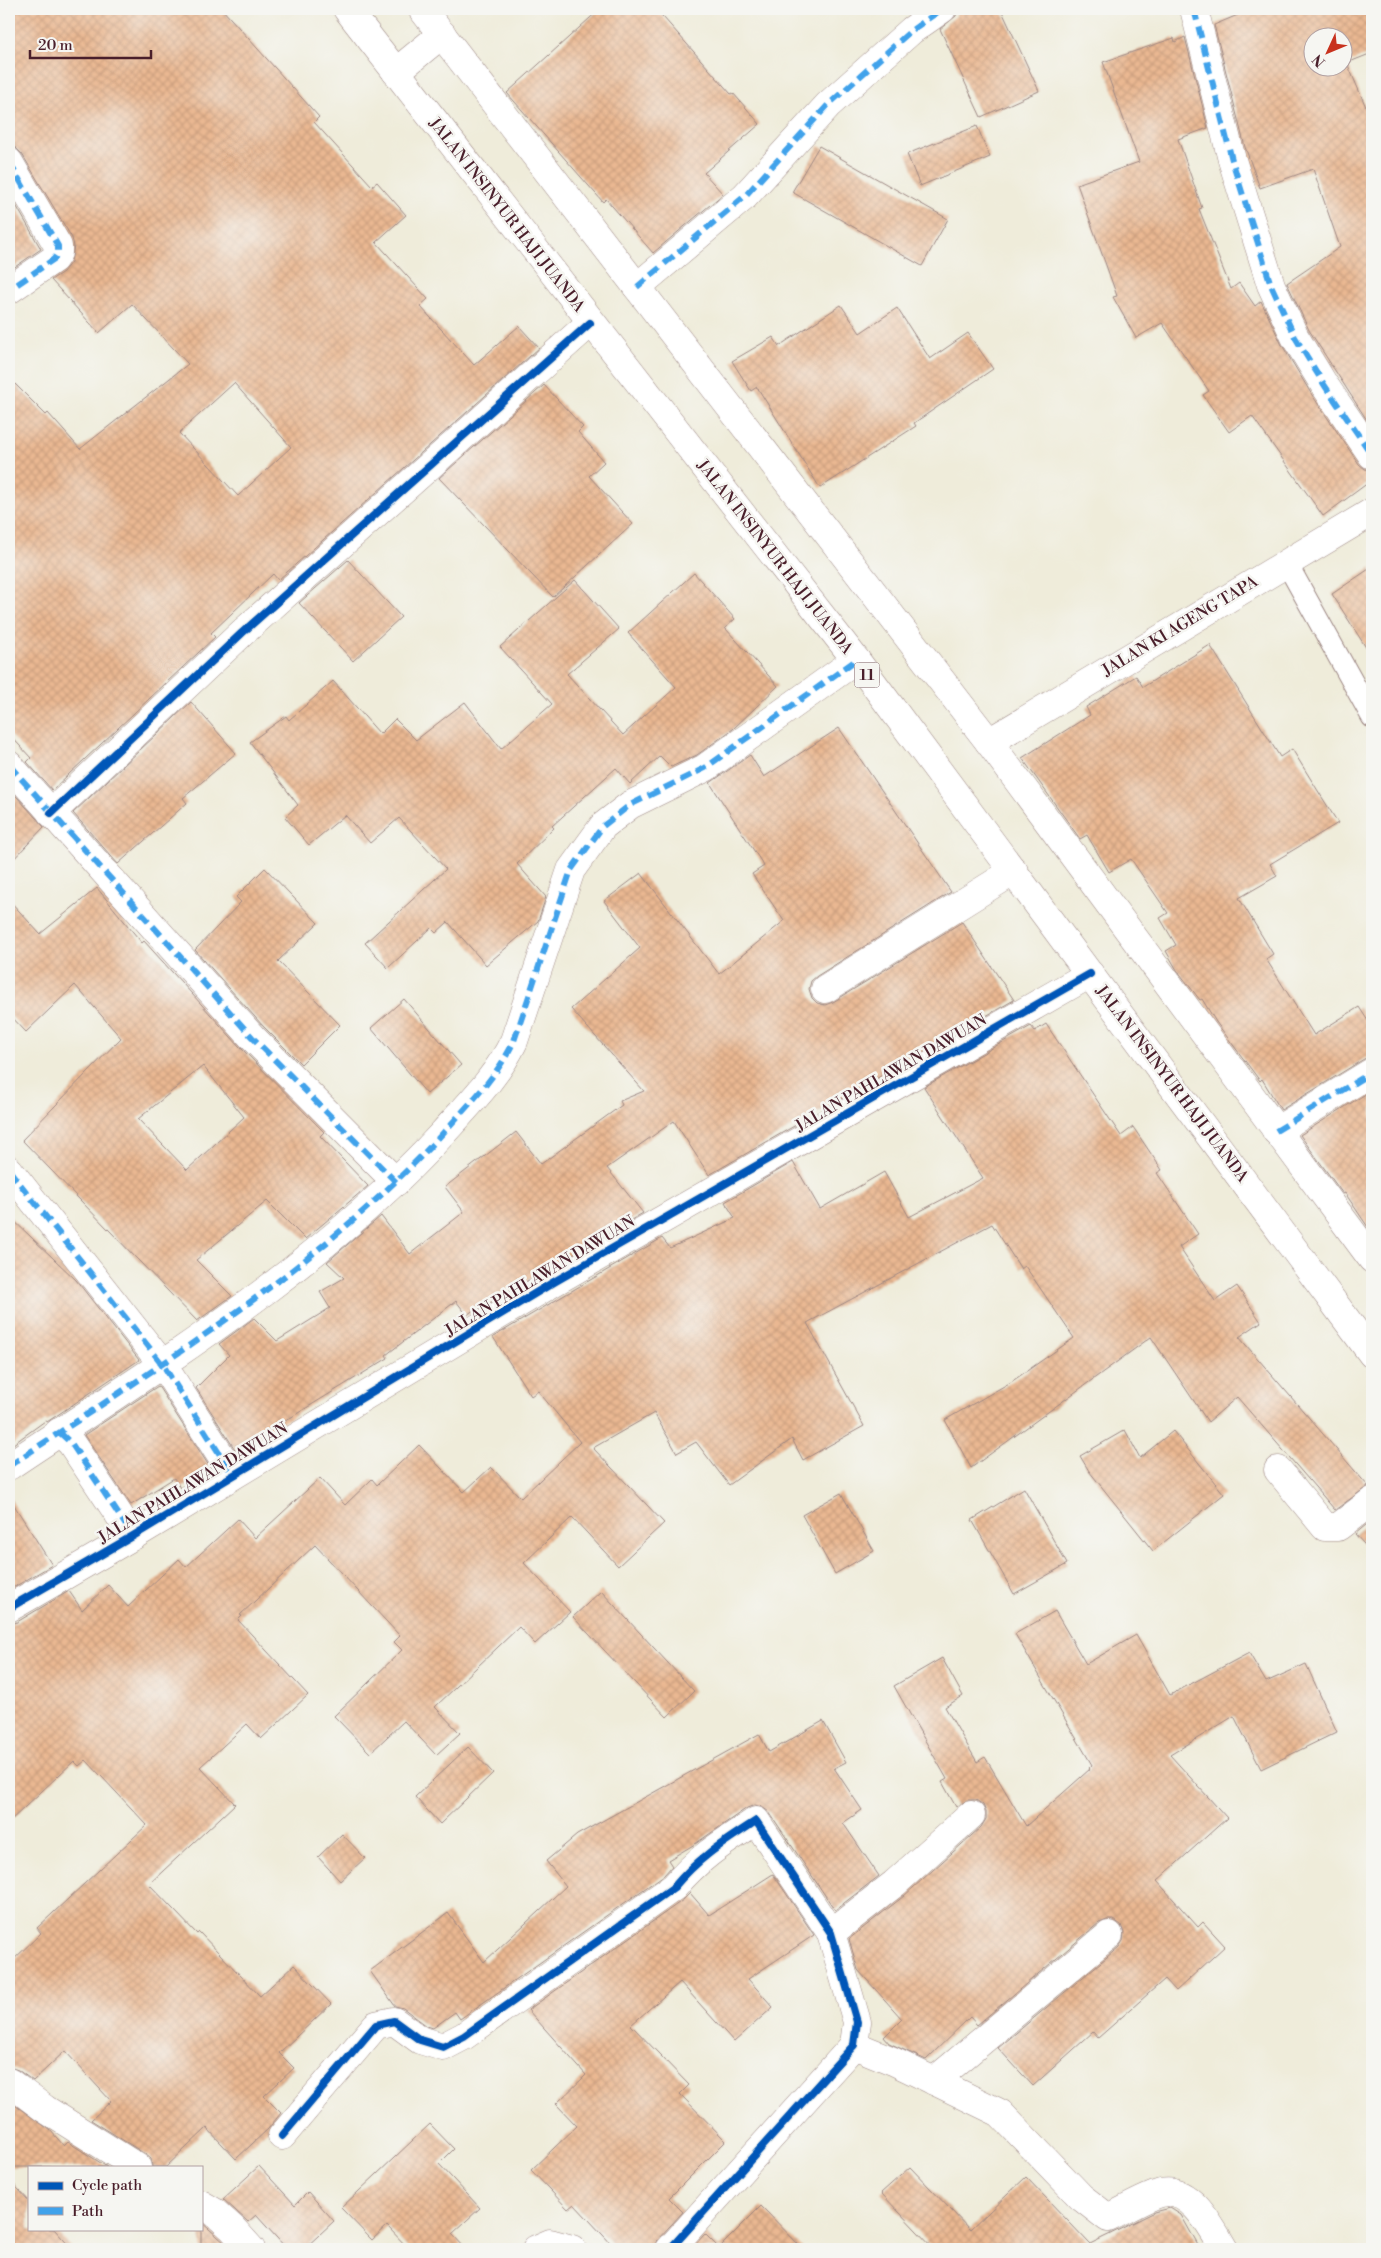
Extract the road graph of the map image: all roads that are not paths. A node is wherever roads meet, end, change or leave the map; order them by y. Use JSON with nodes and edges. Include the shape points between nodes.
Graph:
{"nodes":[{"id":1,"x":347,"y":9,"type":"edge"},
{"id":2,"x":422,"y":9,"type":"edge"},
{"id":3,"x":942,"y":9,"type":"edge"},
{"id":4,"x":1194,"y":9,"type":"edge"},
{"id":5,"x":442,"y":34,"type":"junction"},
{"id":6,"x":396,"y":72,"type":"junction"},
{"id":7,"x":9,"y":162,"type":"edge"},
{"id":8,"x":637,"y":287,"type":"junction"},
{"id":9,"x":9,"y":290,"type":"edge"},
{"id":10,"x":590,"y":322,"type":"junction"},
{"id":11,"x":1372,"y":456,"type":"edge"},
{"id":12,"x":1372,"y":512,"type":"edge"},
{"id":13,"x":1286,"y":562,"type":"junction"},
{"id":14,"x":856,"y":660,"type":"junction"},
{"id":15,"x":1372,"y":718,"type":"edge"},
{"id":16,"x":989,"y":742,"type":"junction"},
{"id":17,"x":9,"y":765,"type":"edge"},
{"id":18,"x":51,"y":812,"type":"junction"},
{"id":19,"x":1014,"y":872,"type":"junction"},
{"id":20,"x":1090,"y":974,"type":"junction"},
{"id":21,"x":825,"y":989,"type":"dead end"},
{"id":22,"x":1372,"y":1072,"type":"edge"},
{"id":23,"x":1276,"y":1131,"type":"junction"},
{"id":24,"x":9,"y":1170,"type":"edge"},
{"id":25,"x":396,"y":1182,"type":"junction"},
{"id":26,"x":1372,"y":1259,"type":"edge"},
{"id":27,"x":1372,"y":1354,"type":"edge"},
{"id":28,"x":163,"y":1365,"type":"junction"},
{"id":29,"x":67,"y":1441,"type":"junction"},
{"id":30,"x":9,"y":1466,"type":"edge"},
{"id":31,"x":1278,"y":1470,"type":"dead end"},
{"id":32,"x":233,"y":1475,"type":"junction"},
{"id":33,"x":1372,"y":1502,"type":"edge"},
{"id":34,"x":133,"y":1536,"type":"junction"},
{"id":35,"x":9,"y":1608,"type":"edge"},
{"id":36,"x":972,"y":1815,"type":"dead end"},
{"id":37,"x":831,"y":1933,"type":"junction"},
{"id":38,"x":1109,"y":1936,"type":"dead end"},
{"id":39,"x":854,"y":2045,"type":"junction"},
{"id":40,"x":934,"y":2081,"type":"junction"},
{"id":41,"x":9,"y":2082,"type":"edge"},
{"id":42,"x":282,"y":2136,"type":"dead end"},
{"id":43,"x":135,"y":2166,"type":"edge"},
{"id":44,"x":202,"y":2205,"type":"edge"},
{"id":45,"x":248,"y":2248,"type":"edge"},
{"id":46,"x":536,"y":2249,"type":"edge"},
{"id":47,"x":572,"y":2249,"type":"edge"},
{"id":48,"x":670,"y":2249,"type":"edge"},
{"id":49,"x":1224,"y":2249,"type":"edge"}],
"edges":[{"from":1,"to":6,"type":"main road","name":"JALAN INSINYUR HAJI JUANDA","number":"11"},
{"from":2,"to":5,"type":"main road"},
{"from":3,"to":8,"type":"main road","via":[[912,30],[828,105],[745,196]]},
{"from":4,"to":11,"type":"main road","via":[[1232,160],[1271,286],[1295,337]]},
{"from":5,"to":6,"type":"main road"},
{"from":5,"to":8,"type":"main road"},
{"from":6,"to":10,"type":"main road","name":"JALAN INSINYUR HAJI JUANDA","number":"11"},
{"from":7,"to":9,"type":"main road","via":[[58,246],[58,253]]},
{"from":8,"to":16,"type":"main road"},
{"from":10,"to":14,"type":"main road","name":"JALAN INSINYUR HAJI JUANDA","number":"11"},
{"from":10,"to":18,"type":"main road","via":[[242,633]]},
{"from":12,"to":13,"type":"main road","name":"JALAN KI AGENG TAPA"},
{"from":13,"to":15,"type":"lane"},
{"from":13,"to":16,"type":"main road","name":"JALAN KI AGENG TAPA"},
{"from":14,"to":19,"type":"main road","name":"JALAN INSINYUR HAJI JUANDA","number":"11"},
{"from":14,"to":25,"type":"main road","via":[[705,768],[630,805],[603,826],[571,870],[505,1060],[480,1093]]},
{"from":16,"to":23,"type":"main road"},
{"from":17,"to":18,"type":"main road"},
{"from":18,"to":25,"type":"main road","via":[[252,1037]]},
{"from":19,"to":20,"type":"main road","name":"JALAN INSINYUR HAJI JUANDA","number":"11"},
{"from":19,"to":21,"type":"main road"},
{"from":20,"to":27,"type":"main road","name":"JALAN INSINYUR HAJI JUANDA","number":"11"},
{"from":20,"to":32,"type":"main road","name":"JALAN PAHLAWAN DAWUAN","via":[[554,1282]]},
{"from":22,"to":23,"type":"main road"},
{"from":23,"to":26,"type":"main road"},
{"from":24,"to":28,"type":"main road"},
{"from":25,"to":28,"type":"main road","via":[[275,1284]]},
{"from":28,"to":29,"type":"main road"},
{"from":28,"to":32,"type":"main road"},
{"from":29,"to":30,"type":"main road"},
{"from":29,"to":34,"type":"main road"},
{"from":31,"to":33,"type":"main road","via":[[1325,1527],[1338,1527]]},
{"from":32,"to":34,"type":"main road","name":"JALAN PAHLAWAN DAWUAN"},
{"from":34,"to":35,"type":"main road","name":"JALAN PAHLAWAN DAWUAN"},
{"from":36,"to":37,"type":"main road","via":[[894,1884]]},
{"from":37,"to":39,"type":"main road","via":[[857,2022]]},
{"from":37,"to":42,"type":"main road","via":[[756,1821],[692,1866],[674,1887],[464,2036],[443,2047],[420,2040],[394,2021],[376,2025]]},
{"from":38,"to":40,"type":"main road"},
{"from":39,"to":40,"type":"main road"},
{"from":39,"to":48,"type":"main road"},
{"from":40,"to":49,"type":"main road","via":[[1000,2113],[1081,2197],[1108,2218],[1162,2193],[1182,2196],[1204,2214]]},
{"from":41,"to":43,"type":"main road","via":[[45,2109]]},
{"from":44,"to":45,"type":"main road","via":[[232,2228]]},
{"from":46,"to":47,"type":"main road","via":[[550,2243]]}]}
